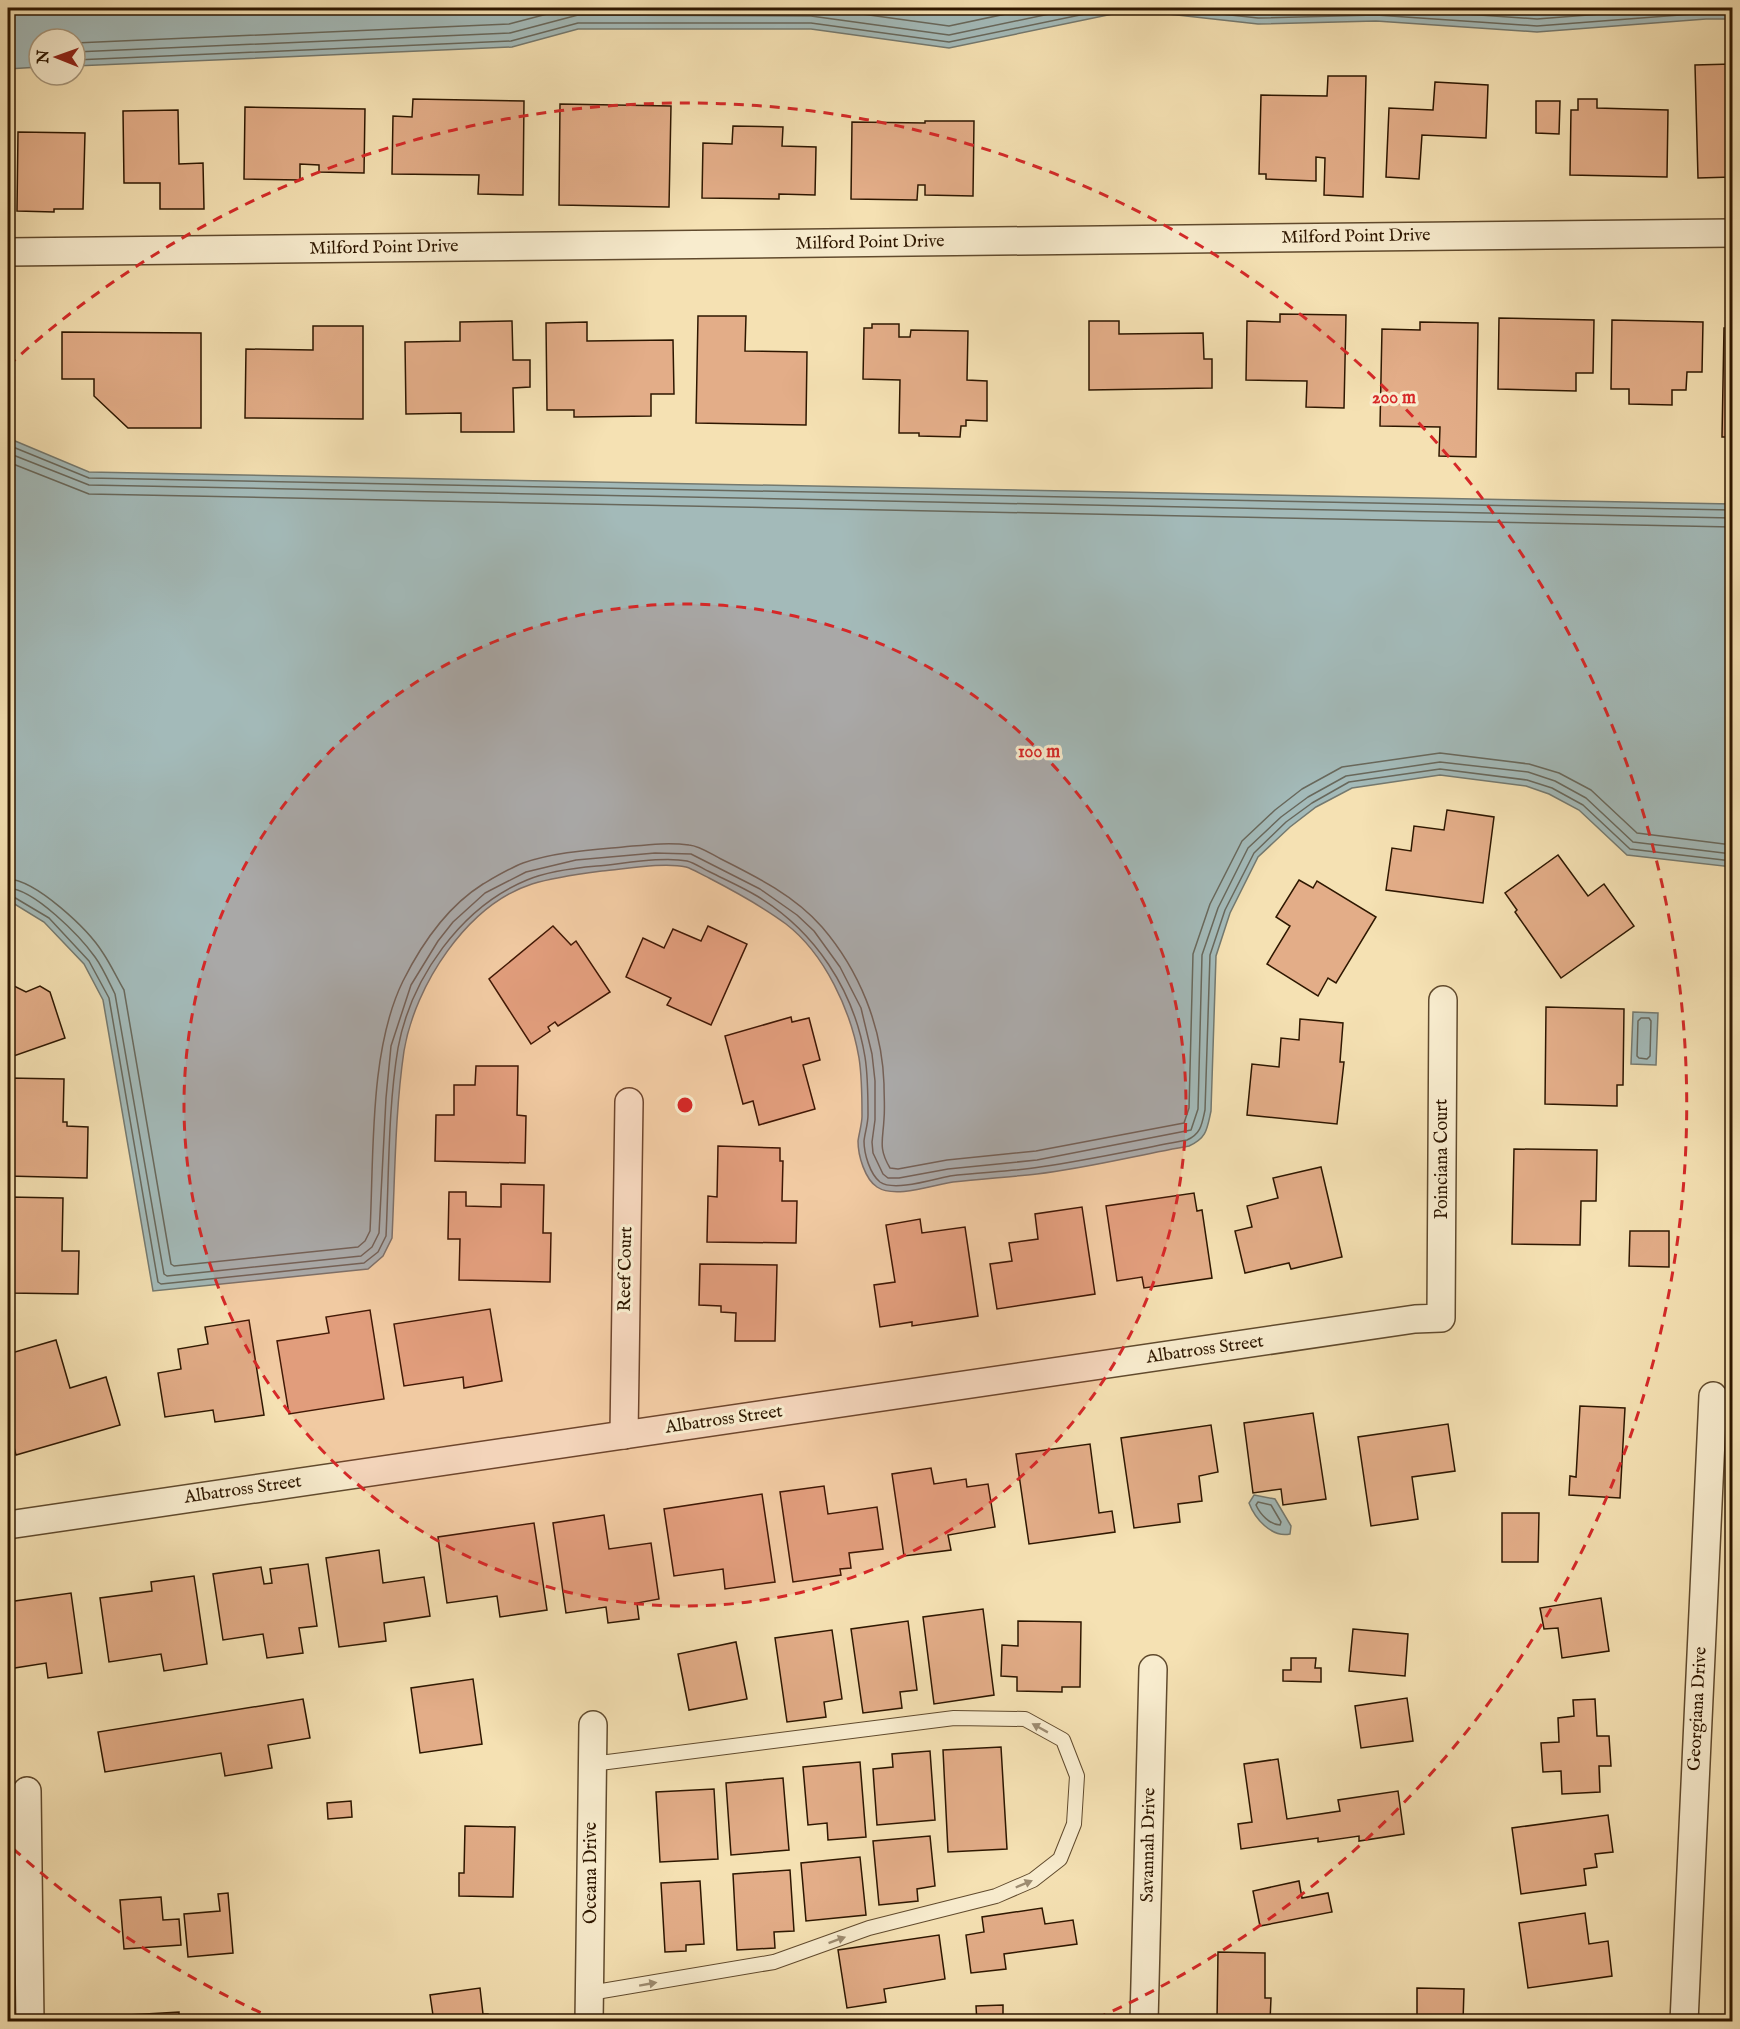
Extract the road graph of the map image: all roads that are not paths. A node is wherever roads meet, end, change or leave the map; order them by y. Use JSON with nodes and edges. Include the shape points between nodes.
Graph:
{"nodes":[{"id":1,"x":1732,"y":233,"type":"edge"},
{"id":2,"x":8,"y":252,"type":"edge"},
{"id":3,"x":1443,"y":1000,"type":"dead end"},
{"id":4,"x":629,"y":1102,"type":"dead end"},
{"id":5,"x":1441,"y":1318,"type":"joint"},
{"id":6,"x":1713,"y":1396,"type":"dead end"},
{"id":7,"x":624,"y":1435,"type":"junction"},
{"id":8,"x":8,"y":1525,"type":"edge"},
{"id":9,"x":1153,"y":1669,"type":"dead end"},
{"id":10,"x":592,"y":1725,"type":"dead end"},
{"id":11,"x":592,"y":1764,"type":"junction"},
{"id":12,"x":27,"y":1791,"type":"dead end"},
{"id":13,"x":590,"y":1993,"type":"junction"},
{"id":14,"x":30,"y":2022,"type":"edge"},
{"id":15,"x":589,"y":2022,"type":"edge"},
{"id":16,"x":1144,"y":2022,"type":"edge"},
{"id":17,"x":1684,"y":2022,"type":"edge"}],
"edges":[{"from":1,"to":2,"type":"street","name":"Milford Point Drive"},
{"from":3,"to":5,"type":"street","name":"Poinciana Court"},
{"from":4,"to":7,"type":"street","name":"Reef Court"},
{"from":5,"to":7,"type":"street","name":"Albatross Street"},
{"from":6,"to":17,"type":"street","name":"Georgiana Drive"},
{"from":7,"to":8,"type":"street","name":"Albatross Street"},
{"from":9,"to":16,"type":"street","name":"Savannah Drive"},
{"from":10,"to":11,"type":"street","name":"Oceana Drive"},
{"from":11,"to":13,"type":"street","name":"Oceana Drive"},
{"from":13,"to":11,"type":"lane","one_way":true,"via":[[774,1962],[869,1928],[996,1896],[1033,1880],[1060,1859],[1074,1824],[1077,1776],[1063,1740],[1025,1719],[954,1718]]},
{"from":12,"to":14,"type":"street"},
{"from":13,"to":15,"type":"street","name":"Oceana Drive"}]}
